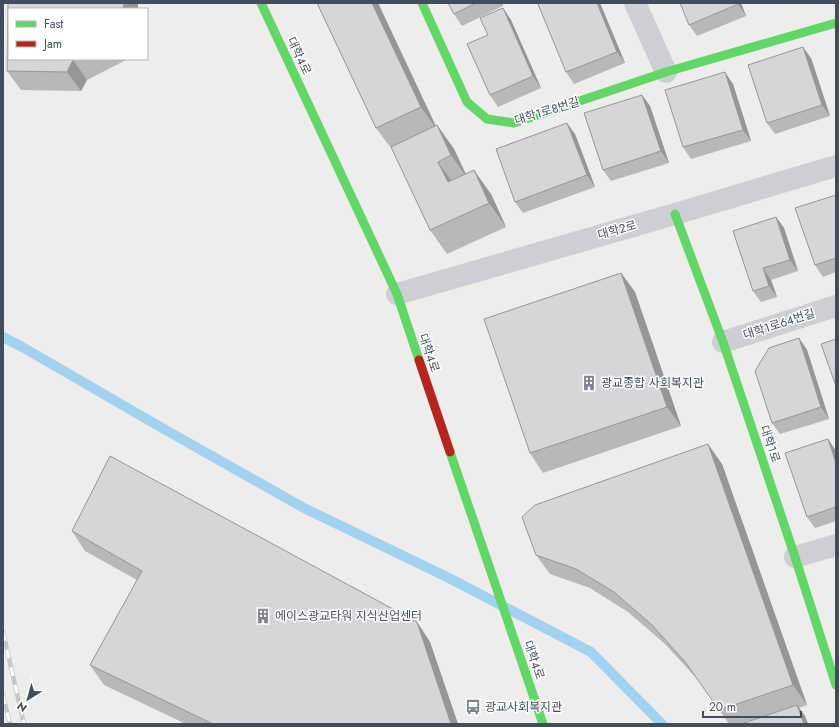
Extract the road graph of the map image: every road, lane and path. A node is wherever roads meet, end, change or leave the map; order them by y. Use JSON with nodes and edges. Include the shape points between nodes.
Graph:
{"nodes":[{"id":1,"x":261,"y":3,"type":"edge"},
{"id":2,"x":422,"y":3,"type":"edge"},
{"id":3,"x":635,"y":3,"type":"edge"},
{"id":4,"x":836,"y":24,"type":"edge"},
{"id":5,"x":666,"y":72,"type":"junction"},
{"id":6,"x":836,"y":166,"type":"edge"},
{"id":7,"x":674,"y":214,"type":"junction"},
{"id":8,"x":397,"y":294,"type":"junction"},
{"id":9,"x":836,"y":306,"type":"edge"},
{"id":10,"x":723,"y":342,"type":"junction"},
{"id":11,"x":836,"y":545,"type":"edge"},
{"id":12,"x":795,"y":557,"type":"junction"},
{"id":13,"x":836,"y":685,"type":"edge"},
{"id":14,"x":544,"y":724,"type":"edge"}],
"edges":[{"from":1,"to":8,"type":"street","name":"대학4로"},
{"from":2,"to":5,"type":"street","name":"대학1로8번길","via":[[467,102],[487,120],[514,123]]},
{"from":3,"to":5,"type":"street"},
{"from":4,"to":5,"type":"street","name":"대학1로8번길"},
{"from":6,"to":7,"type":"street","name":"대학2로"},
{"from":7,"to":8,"type":"street","name":"대학2로"},
{"from":7,"to":10,"type":"street","name":"대학1로"},
{"from":8,"to":14,"type":"street","name":"대학4로"},
{"from":9,"to":10,"type":"street","name":"대학1로64번길"},
{"from":10,"to":12,"type":"street","name":"대학1로"},
{"from":11,"to":12,"type":"street"},
{"from":12,"to":13,"type":"street","name":"대학1로"}]}
